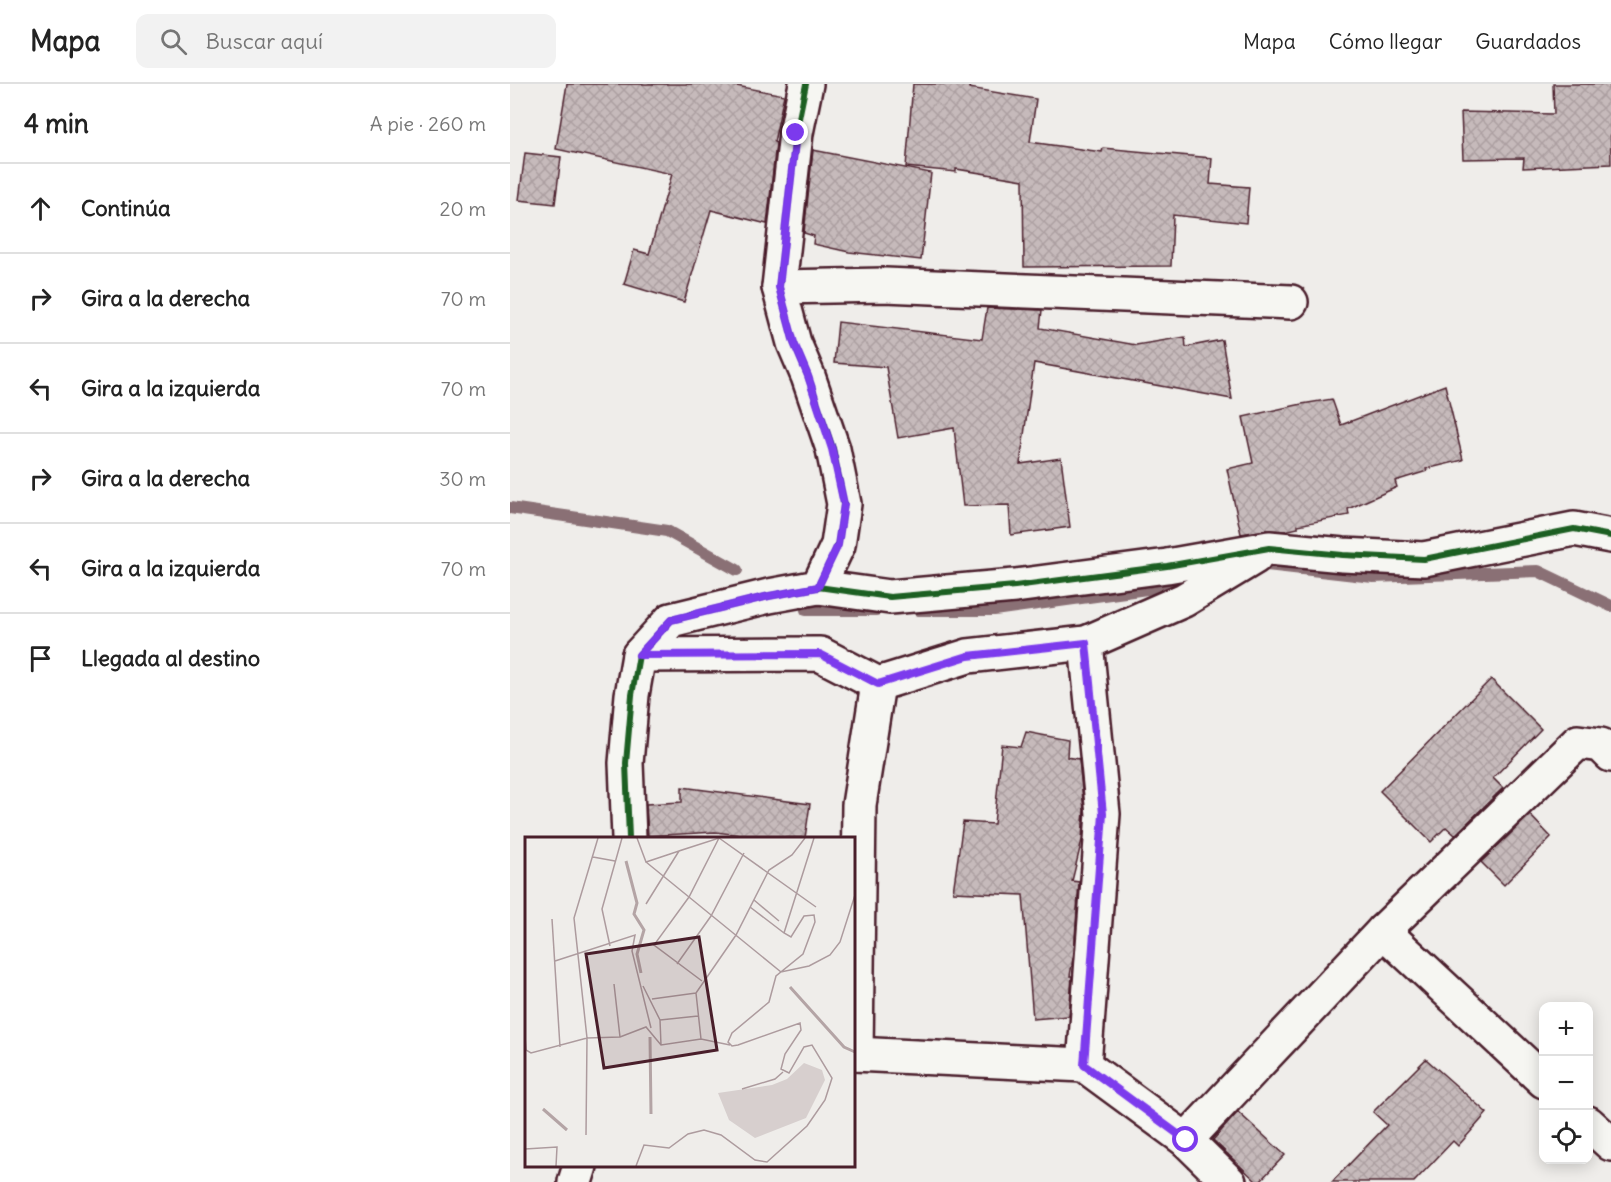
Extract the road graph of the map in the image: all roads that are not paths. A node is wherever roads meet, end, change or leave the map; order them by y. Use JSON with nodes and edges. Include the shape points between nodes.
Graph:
{"nodes":[{"id":1,"x":806,"y":84,"type":"edge"},
{"id":2,"x":779,"y":287,"type":"junction"},
{"id":3,"x":1291,"y":302,"type":"dead end"},
{"id":4,"x":1611,"y":536,"type":"edge"},
{"id":5,"x":1269,"y":548,"type":"junction"},
{"id":6,"x":818,"y":587,"type":"junction"},
{"id":7,"x":1086,"y":643,"type":"junction"},
{"id":8,"x":639,"y":655,"type":"junction"},
{"id":9,"x":878,"y":684,"type":"junction"},
{"id":10,"x":1611,"y":755,"type":"edge"},
{"id":11,"x":629,"y":837,"type":"edge"},
{"id":12,"x":1383,"y":931,"type":"junction"},
{"id":13,"x":855,"y":1054,"type":"edge"},
{"id":14,"x":1084,"y":1065,"type":"junction"},
{"id":15,"x":1539,"y":1076,"type":"edge"},
{"id":16,"x":1593,"y":1128,"type":"edge"},
{"id":17,"x":1186,"y":1140,"type":"junction"},
{"id":18,"x":1611,"y":1144,"type":"edge"},
{"id":19,"x":580,"y":1167,"type":"edge"},
{"id":20,"x":575,"y":1182,"type":"edge"},
{"id":21,"x":1229,"y":1182,"type":"edge"}],
"edges":[{"from":1,"to":2,"type":"street","via":[[796,133]]},
{"from":2,"to":3,"type":"street","via":[[885,285]]},
{"from":2,"to":6,"type":"street","via":[[794,343],[832,449],[844,504],[838,545]]},
{"from":4,"to":5,"type":"street","via":[[1574,529],[1424,558]]},
{"from":5,"to":6,"type":"street","via":[[1167,566],[890,597]]},
{"from":5,"to":7,"type":"street","via":[[1184,600]]},
{"from":6,"to":8,"type":"street","via":[[671,620]]},
{"from":7,"to":9,"type":"street","via":[[968,656]]},
{"from":7,"to":14,"type":"street","via":[[1103,814]]},
{"from":8,"to":9,"type":"street","via":[[820,654]]},
{"from":8,"to":11,"type":"street","via":[[626,763]]},
{"from":9,"to":13,"type":"street","via":[[859,805]]},
{"from":10,"to":12,"type":"street","via":[[1601,745],[1578,742]]},
{"from":12,"to":15,"type":"street"},
{"from":12,"to":17,"type":"street"},
{"from":13,"to":14,"type":"street"},
{"from":14,"to":17,"type":"street"},
{"from":16,"to":18,"type":"street"},
{"from":17,"to":21,"type":"street"},
{"from":19,"to":20,"type":"street"}]}
